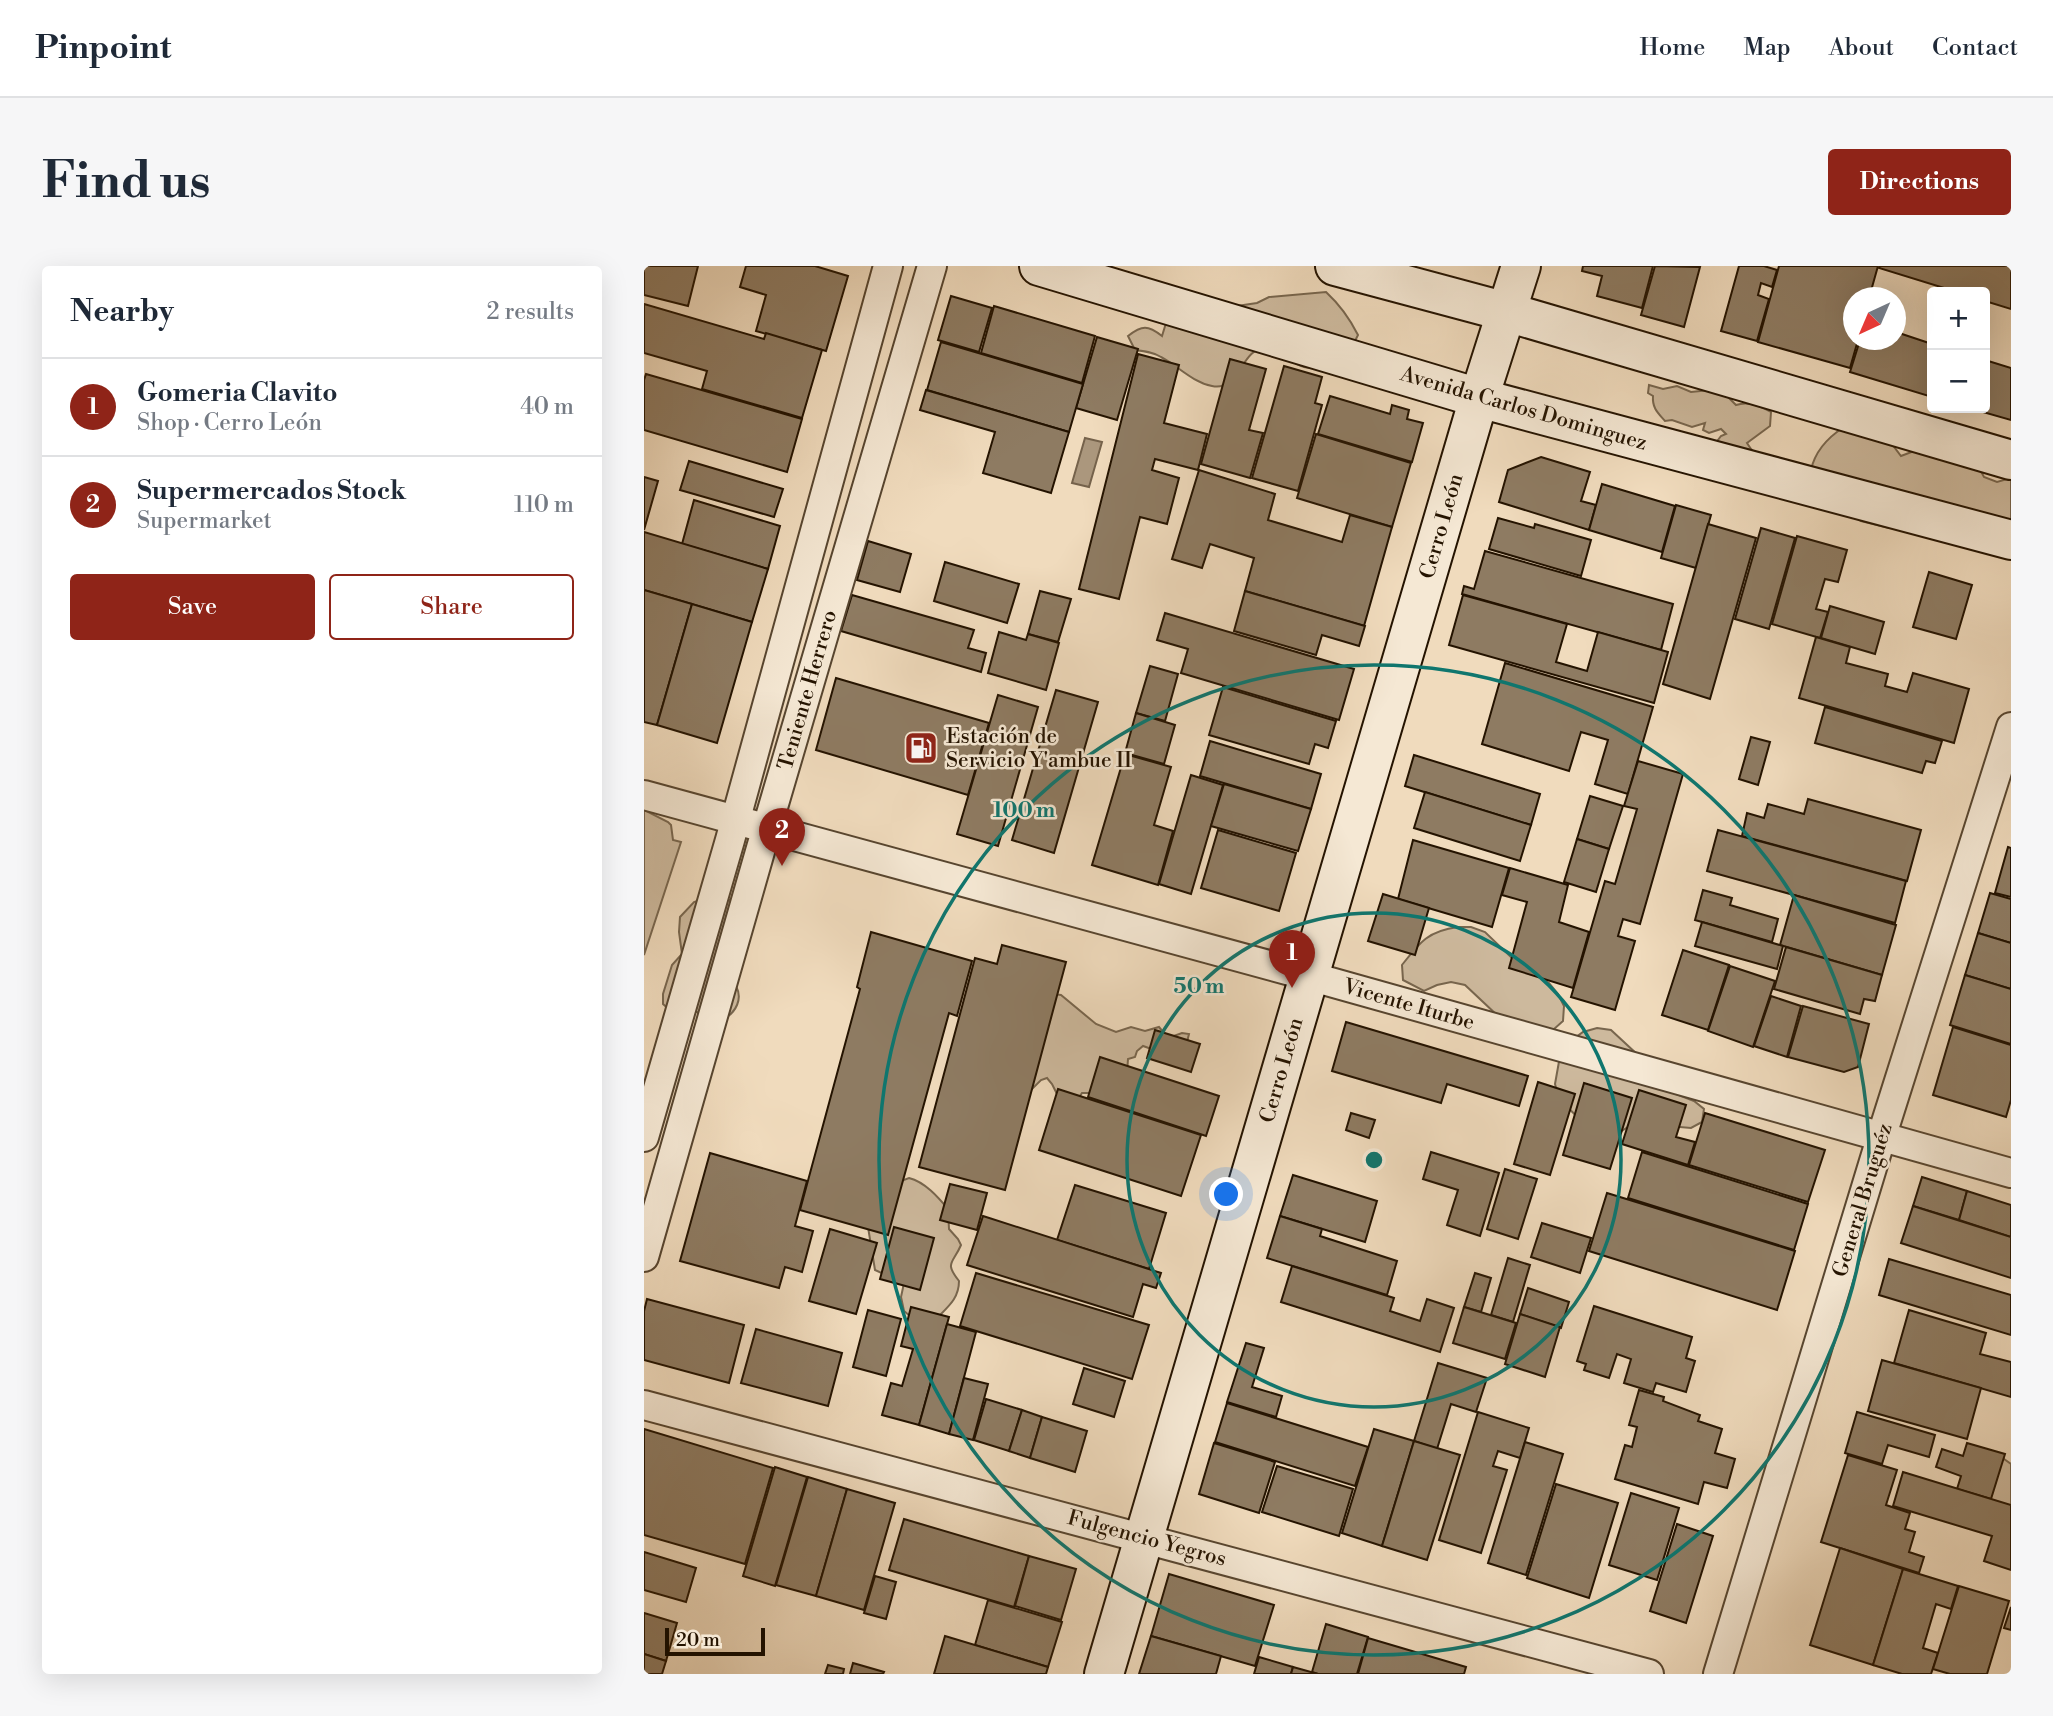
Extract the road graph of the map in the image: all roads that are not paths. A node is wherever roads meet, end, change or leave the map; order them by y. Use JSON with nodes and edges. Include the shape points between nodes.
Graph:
{"nodes":[{"id":1,"x":888,"y":266,"type":"edge"},
{"id":2,"x":932,"y":266,"type":"edge"},
{"id":3,"x":1039,"y":266,"type":"edge"},
{"id":4,"x":1335,"y":266,"type":"edge"},
{"id":5,"x":1521,"y":266,"type":"edge"},
{"id":6,"x":1507,"y":312,"type":"junction"},
{"id":7,"x":1479,"y":398,"type":"junction"},
{"id":8,"x":2011,"y":460,"type":"edge"},
{"id":9,"x":2011,"y":540,"type":"edge"},
{"id":10,"x":811,"y":545,"type":"junction"},
{"id":11,"x":847,"y":555,"type":"junction"},
{"id":12,"x":2011,"y":727,"type":"edge"},
{"id":13,"x":644,"y":795,"type":"edge"},
{"id":14,"x":735,"y":821,"type":"junction"},
{"id":15,"x":766,"y":830,"type":"junction"},
{"id":16,"x":1309,"y":975,"type":"junction"},
{"id":17,"x":653,"y":1105,"type":"junction"},
{"id":18,"x":685,"y":1115,"type":"junction"},
{"id":19,"x":1882,"y":1136,"type":"junction"},
{"id":20,"x":644,"y":1137,"type":"edge"},
{"id":21,"x":2011,"y":1173,"type":"edge"},
{"id":22,"x":644,"y":1257,"type":"edge"},
{"id":23,"x":644,"y":1405,"type":"edge"},
{"id":24,"x":1145,"y":1538,"type":"junction"},
{"id":25,"x":1104,"y":1674,"type":"edge"},
{"id":26,"x":1649,"y":1674,"type":"edge"},
{"id":27,"x":1718,"y":1674,"type":"edge"}],
"edges":[{"from":1,"to":10,"type":"street","name":"Teniente Herrero"},
{"from":2,"to":11,"type":"street","name":"Teniente Herrero"},
{"from":3,"to":7,"type":"main road","name":"Avenida Carlos Dominguez"},
{"from":4,"to":6,"type":"main road"},
{"from":5,"to":6,"type":"main road","name":"Cerro León"},
{"from":6,"to":7,"type":"main road","name":"Cerro León"},
{"from":6,"to":8,"type":"main road"},
{"from":7,"to":9,"type":"main road","name":"Avenida Carlos Dominguez"},
{"from":7,"to":16,"type":"main road","name":"Cerro León"},
{"from":10,"to":11,"type":"street"},
{"from":10,"to":14,"type":"street","name":"Teniente Herrero"},
{"from":11,"to":15,"type":"street","name":"Teniente Herrero"},
{"from":12,"to":19,"type":"street","name":"General Bruguéz"},
{"from":13,"to":14,"type":"street","name":"Vicente Iturbe"},
{"from":14,"to":15,"type":"street","name":"Vicente Iturbe"},
{"from":14,"to":17,"type":"street","name":"Teniente Herrero"},
{"from":15,"to":16,"type":"street","name":"Vicente Iturbe"},
{"from":15,"to":18,"type":"street","name":"Teniente Herrero"},
{"from":16,"to":19,"type":"street","name":"Vicente Iturbe"},
{"from":16,"to":24,"type":"main road","name":"Cerro León"},
{"from":17,"to":18,"type":"street"},
{"from":17,"to":20,"type":"street","name":"Teniente Herrero"},
{"from":18,"to":22,"type":"street","name":"Teniente Herrero"},
{"from":19,"to":21,"type":"street","name":"Vicente Iturbe"},
{"from":19,"to":27,"type":"street","name":"General Bruguéz"},
{"from":23,"to":24,"type":"street","name":"Fulgencio Yegros"},
{"from":24,"to":25,"type":"main road","name":"Cerro León"},
{"from":24,"to":26,"type":"street","name":"Fulgencio Yegros"}]}
